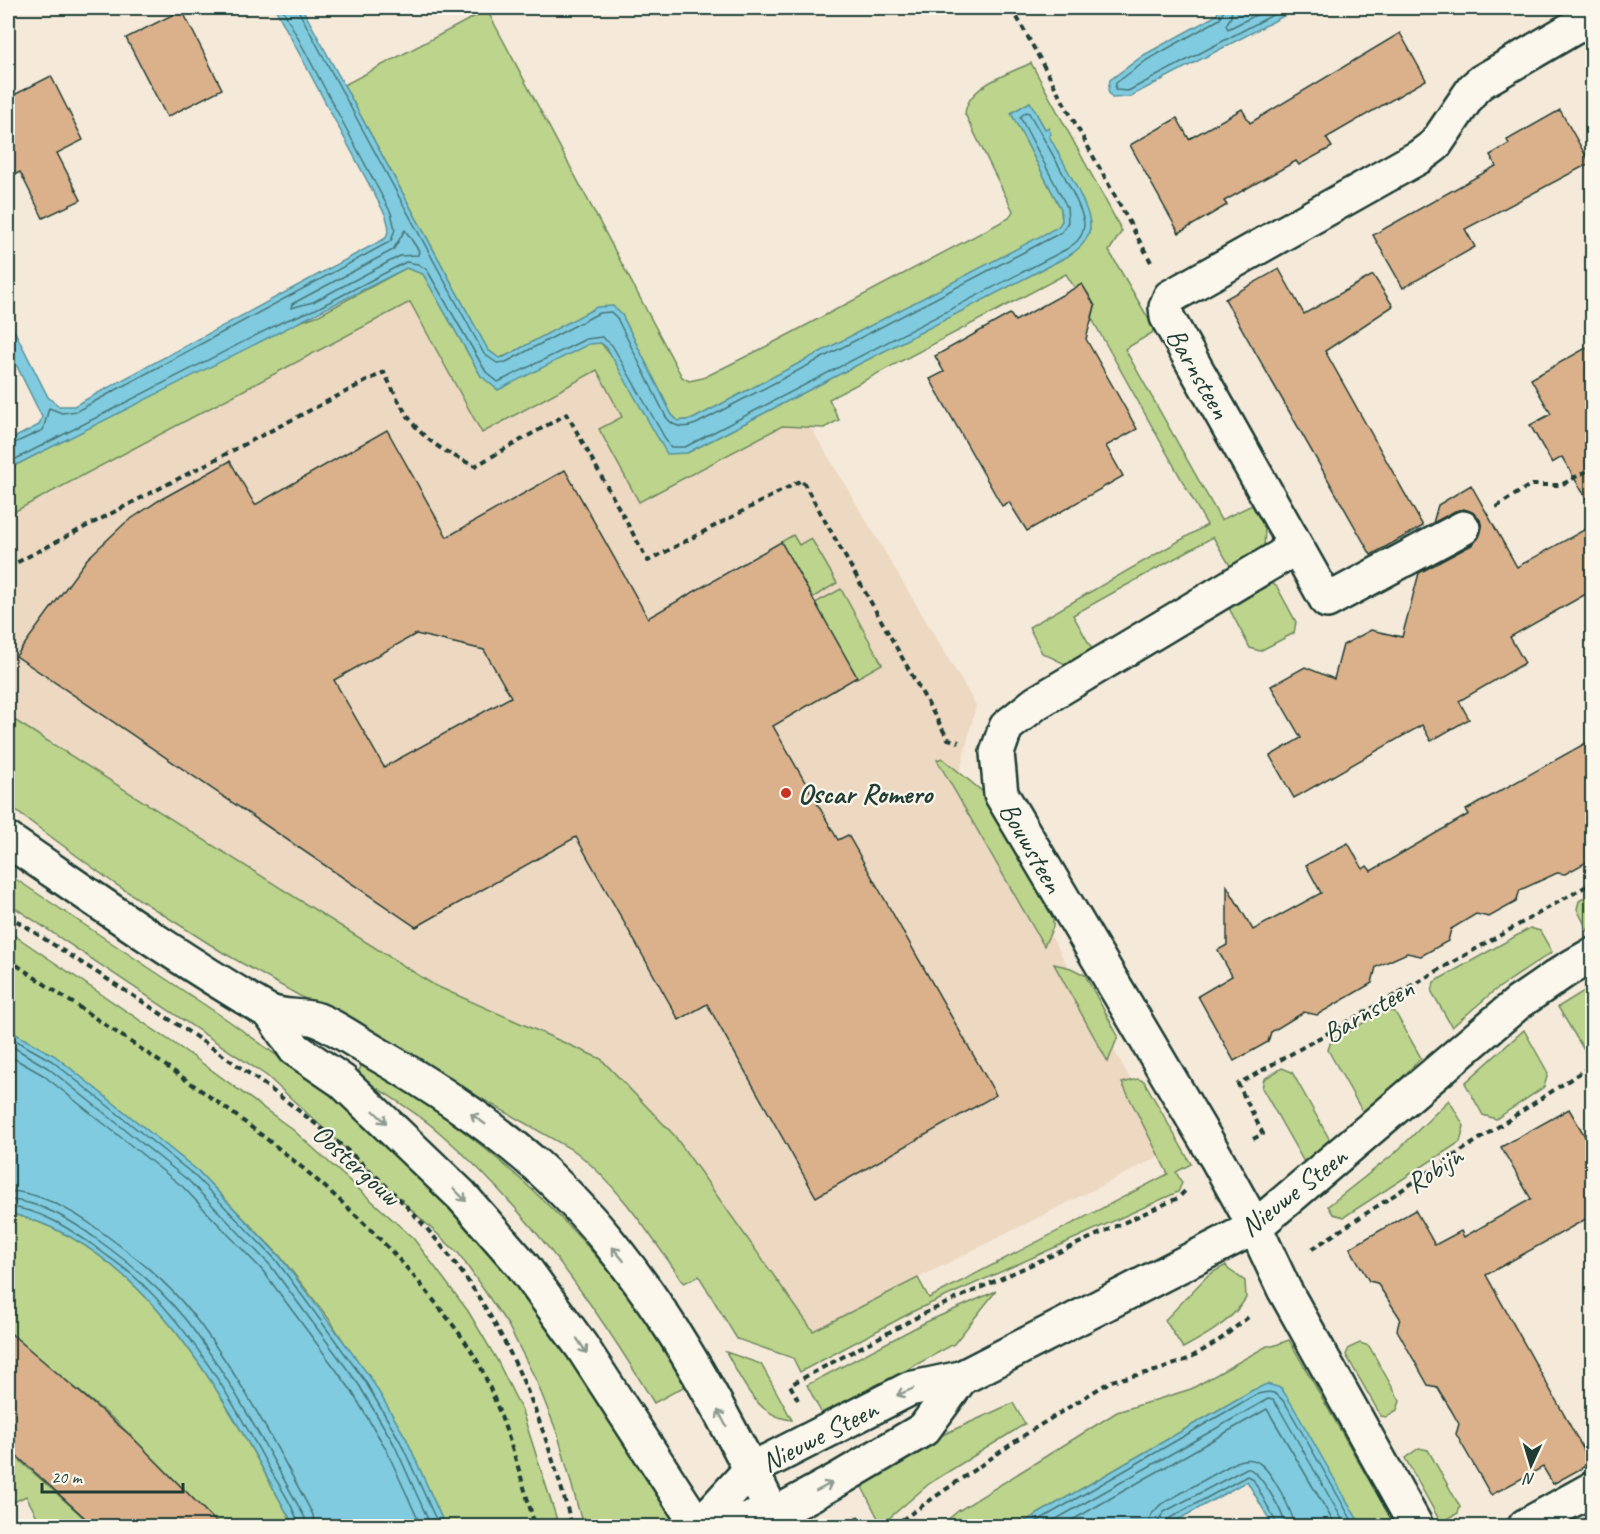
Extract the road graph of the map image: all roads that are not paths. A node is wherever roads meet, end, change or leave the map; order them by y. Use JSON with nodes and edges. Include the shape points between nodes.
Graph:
{"nodes":[{"id":1,"x":1593,"y":17,"type":"edge"},
{"id":2,"x":1463,"y":528,"type":"road end"},
{"id":3,"x":1291,"y":537,"type":"junction"},
{"id":4,"x":8,"y":840,"type":"edge"},
{"id":5,"x":1593,"y":955,"type":"edge"},
{"id":6,"x":270,"y":1012,"type":"junction"},
{"id":7,"x":1255,"y":1227,"type":"junction"},
{"id":8,"x":961,"y":1378,"type":"junction"},
{"id":9,"x":750,"y":1470,"type":"junction"},
{"id":10,"x":1593,"y":1489,"type":"edge"},
{"id":11,"x":776,"y":1521,"type":"edge"},
{"id":12,"x":698,"y":1527,"type":"edge"},
{"id":13,"x":705,"y":1527,"type":"edge"},
{"id":14,"x":1416,"y":1527,"type":"edge"},
{"id":15,"x":1525,"y":1527,"type":"edge"}],
"edges":[{"from":1,"to":3,"type":"street","name":"Barnsteen","via":[[1481,82],[1435,145],[1419,157],[1170,297],[1167,317]]},
{"from":2,"to":3,"type":"street","name":"Barnsteen","via":[[1327,601]]},
{"from":3,"to":7,"type":"street","name":"Bouwsteen","via":[[1285,554],[1036,703],[1006,727],[997,753],[1001,794]]},
{"from":4,"to":6,"type":"street","name":"Oostergouw"},
{"from":5,"to":7,"type":"street","name":"Nieuwe Steen","via":[[1518,1003]]},
{"from":9,"to":6,"type":"street","name":"Oostergouw","one_way":true,"via":[[702,1379],[649,1295],[590,1222],[536,1166],[429,1085],[339,1031],[317,1020]]},
{"from":6,"to":12,"type":"street","name":"Oostergouw","one_way":true,"via":[[295,1049],[342,1081],[461,1195],[523,1266],[582,1347]]},
{"from":7,"to":8,"type":"street","name":"Nieuwe Steen"},
{"from":7,"to":14,"type":"street","via":[[1280,1281]]},
{"from":8,"to":9,"type":"street","name":"Nieuwe Steen","one_way":true,"via":[[909,1389]]},
{"from":11,"to":8,"type":"street","name":"Nieuwe Steen","one_way":true,"via":[[924,1429]]},
{"from":9,"to":11,"type":"street","name":"Oostergouw"},
{"from":9,"to":12,"type":"street","name":"Nieuwe Steen"},
{"from":10,"to":15,"type":"street"},
{"from":11,"to":13,"type":"street","name":"Nieuwe Steen"}]}
